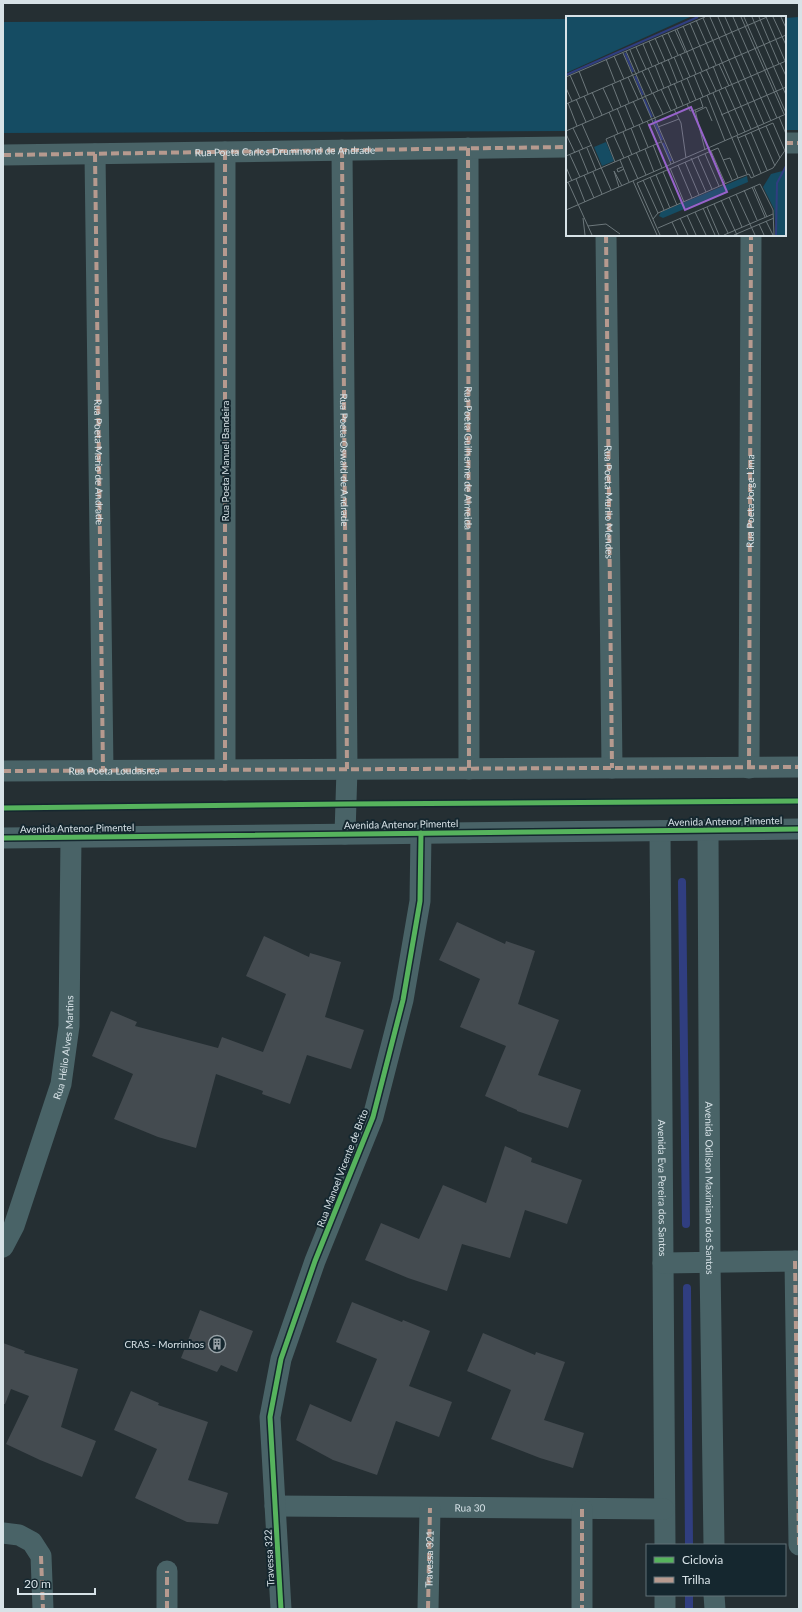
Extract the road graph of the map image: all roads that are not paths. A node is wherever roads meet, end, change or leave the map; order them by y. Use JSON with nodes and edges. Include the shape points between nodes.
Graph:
{"nodes":[{"id":1,"x":786,"y":143,"type":"edge"},
{"id":2,"x":799,"y":143,"type":"edge"},
{"id":3,"x":566,"y":146,"type":"edge"},
{"id":4,"x":468,"y":148,"type":"junction"},
{"id":5,"x":342,"y":150,"type":"junction"},
{"id":6,"x":225,"y":152,"type":"junction"},
{"id":7,"x":95,"y":154,"type":"junction"},
{"id":8,"x":3,"y":155,"type":"edge"},
{"id":9,"x":606,"y":236,"type":"edge"},
{"id":10,"x":750,"y":236,"type":"edge"},
{"id":11,"x":799,"y":767,"type":"edge"},
{"id":12,"x":612,"y":768,"type":"junction"},
{"id":13,"x":749,"y":768,"type":"junction"},
{"id":14,"x":347,"y":769,"type":"junction"},
{"id":15,"x":469,"y":769,"type":"junction"},
{"id":16,"x":103,"y":770,"type":"junction"},
{"id":17,"x":225,"y":770,"type":"junction"},
{"id":18,"x":3,"y":771,"type":"edge"},
{"id":19,"x":799,"y":829,"type":"edge"},
{"id":20,"x":708,"y":830,"type":"junction"},
{"id":21,"x":660,"y":831,"type":"junction"},
{"id":22,"x":421,"y":833,"type":"junction"},
{"id":23,"x":345,"y":834,"type":"junction"},
{"id":24,"x":71,"y":837,"type":"junction"},
{"id":25,"x":3,"y":838,"type":"edge"},
{"id":26,"x":3,"y":1247,"type":"edge"},
{"id":27,"x":797,"y":1261,"type":"edge"},
{"id":28,"x":710,"y":1262,"type":"junction"},
{"id":29,"x":663,"y":1263,"type":"junction"},
{"id":30,"x":275,"y":1506,"type":"junction"},
{"id":31,"x":430,"y":1508,"type":"junction"},
{"id":32,"x":582,"y":1509,"type":"junction"},
{"id":33,"x":664,"y":1509,"type":"junction"},
{"id":34,"x":3,"y":1533,"type":"edge"},
{"id":35,"x":665,"y":1544,"type":"edge"},
{"id":36,"x":714,"y":1544,"type":"edge"},
{"id":37,"x":799,"y":1545,"type":"edge"},
{"id":38,"x":167,"y":1571,"type":"dead end"},
{"id":39,"x":665,"y":1596,"type":"edge"},
{"id":40,"x":714,"y":1596,"type":"edge"},
{"id":41,"x":43,"y":1609,"type":"edge"},
{"id":42,"x":167,"y":1609,"type":"edge"},
{"id":43,"x":281,"y":1609,"type":"edge"},
{"id":44,"x":428,"y":1609,"type":"edge"},
{"id":45,"x":582,"y":1609,"type":"edge"},
{"id":46,"x":665,"y":1609,"type":"edge"},
{"id":47,"x":714,"y":1609,"type":"edge"}],
"edges":[{"from":1,"to":2,"type":"street"},
{"from":3,"to":4,"type":"street","name":"Rua Poeta Carlos Drummond de Andrade"},
{"from":4,"to":5,"type":"street","name":"Rua Poeta Carlos Drummond de Andrade"},
{"from":4,"to":15,"type":"street","name":"Rua Poeta Guilherme de Almeida"},
{"from":5,"to":6,"type":"street","name":"Rua Poeta Carlos Drummond de Andrade"},
{"from":5,"to":14,"type":"street","name":"Rua Poeta Oswald de Andrade"},
{"from":6,"to":7,"type":"street","name":"Rua Poeta Carlos Drummond de Andrade"},
{"from":6,"to":17,"type":"street","name":"Rua Poeta Manuel Bandeira"},
{"from":7,"to":8,"type":"street","name":"Rua Poeta Carlos Drummond de Andrade"},
{"from":7,"to":16,"type":"street","name":"Rua Poeta Mario de Andrade"},
{"from":9,"to":12,"type":"street","name":"Rua Poeta Murilo Mendes"},
{"from":10,"to":13,"type":"street","name":"Rua Poeta Jorge Lima"},
{"from":11,"to":13,"type":"street","name":"Rua Poeta Loudasrca"},
{"from":12,"to":13,"type":"street","name":"Rua Poeta Loudasrca"},
{"from":12,"to":15,"type":"street","name":"Rua Poeta Loudasrca"},
{"from":14,"to":15,"type":"street","name":"Rua Poeta Loudasrca"},
{"from":14,"to":17,"type":"street","name":"Rua Poeta Loudasrca"},
{"from":14,"to":23,"type":"street","name":"Rua Poeta Oswald de Andrade"},
{"from":16,"to":17,"type":"street","name":"Rua Poeta Loudasrca"},
{"from":16,"to":18,"type":"street","name":"Rua Poeta Loudasrca"},
{"from":19,"to":20,"type":"street","name":"Avenida Antenor Pimentel"},
{"from":20,"to":21,"type":"street","name":"Avenida Antenor Pimentel"},
{"from":20,"to":28,"type":"street","name":"Avenida Odilson Maximiano dos Santos"},
{"from":21,"to":22,"type":"street","name":"Avenida Antenor Pimentel"},
{"from":21,"to":29,"type":"street","name":"Avenida Eva Pereira dos Santos"},
{"from":22,"to":23,"type":"street","name":"Avenida Antenor Pimentel"},
{"from":22,"to":30,"type":"street","name":"Rua Manoel Vicente de Brito","via":[[420,901],[403,1000],[373,1117],[315,1261],[281,1359],[270,1417]]},
{"from":23,"to":24,"type":"street","name":"Avenida Antenor Pimentel"},
{"from":24,"to":25,"type":"street","name":"Avenida Antenor Pimentel"},
{"from":24,"to":26,"type":"street","name":"Rua Hélio Alves Martins","via":[[69,1026],[61,1084],[14,1226]]},
{"from":27,"to":28,"type":"street"},
{"from":27,"to":37,"type":"street"},
{"from":28,"to":29,"type":"street"},
{"from":28,"to":36,"type":"street","name":"Avenida Odilson Maximiano dos Santos"},
{"from":29,"to":33,"type":"street","name":"Avenida Eva Pereira dos Santos"},
{"from":30,"to":31,"type":"street","name":"Rua 30"},
{"from":30,"to":43,"type":"street","name":"Travessa 322"},
{"from":31,"to":32,"type":"street","name":"Rua 30"},
{"from":31,"to":44,"type":"street","name":"Travessa 321"},
{"from":32,"to":33,"type":"street","name":"Rua 30"},
{"from":32,"to":45,"type":"street"},
{"from":33,"to":35,"type":"street","name":"Avenida Eva Pereira dos Santos"},
{"from":34,"to":41,"type":"street","via":[[19,1535],[32,1542],[41,1556]]},
{"from":38,"to":42,"type":"street"},
{"from":39,"to":46,"type":"street"},
{"from":40,"to":47,"type":"street"}]}
